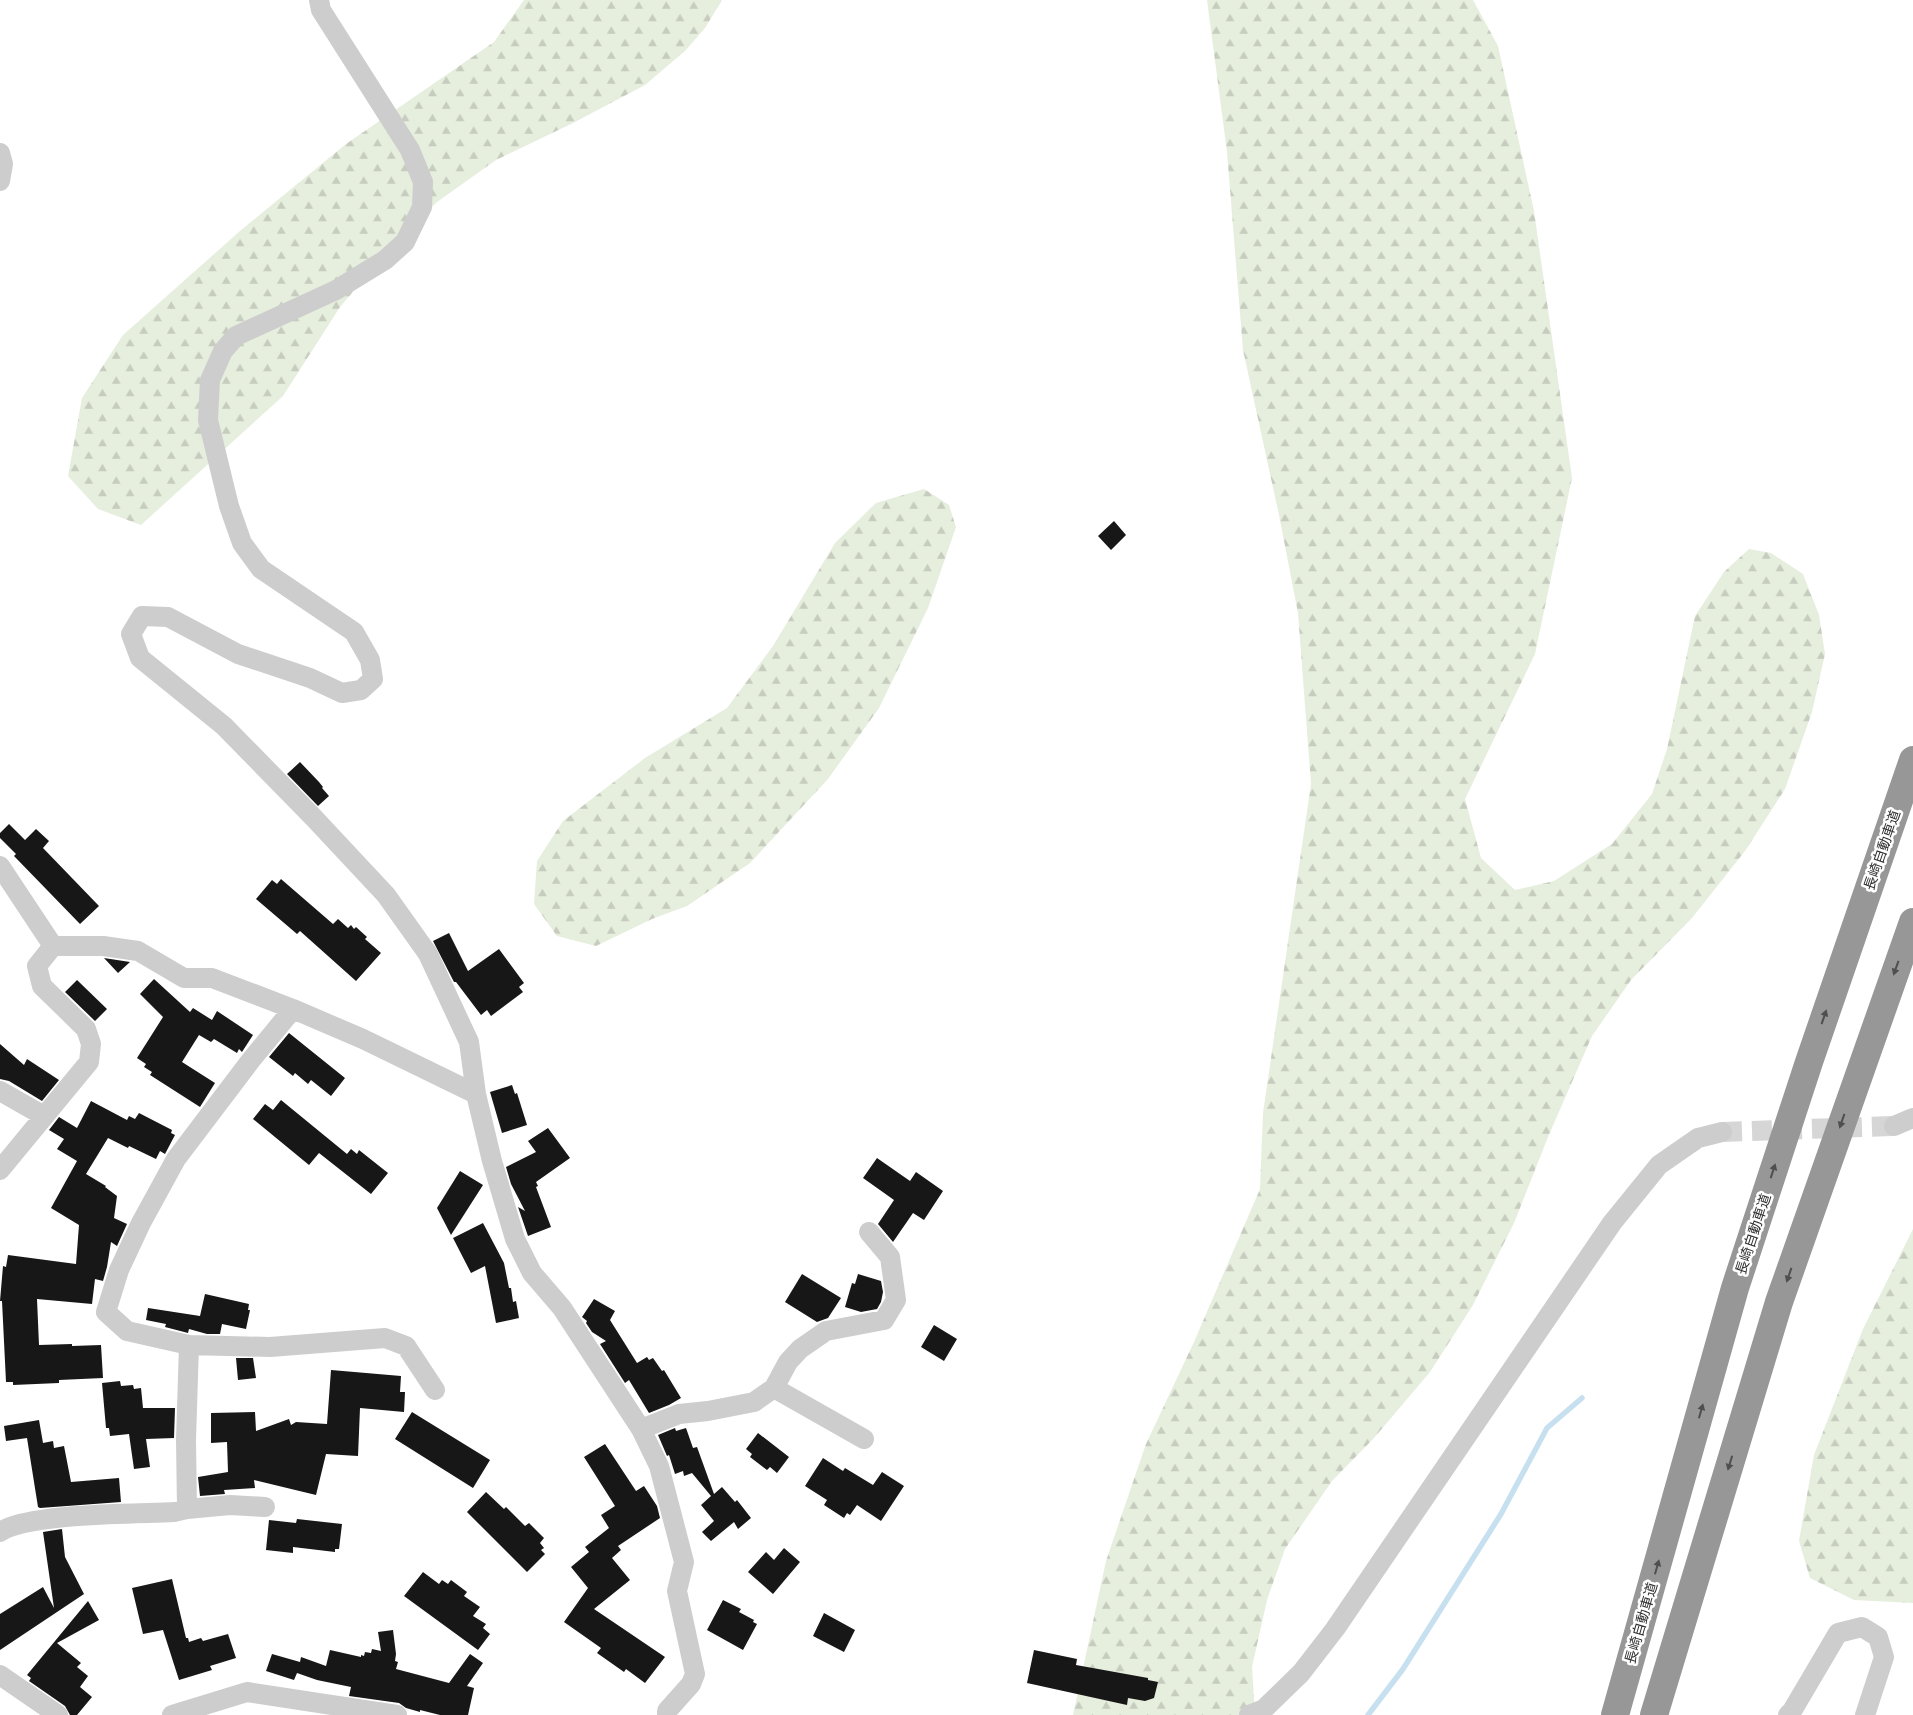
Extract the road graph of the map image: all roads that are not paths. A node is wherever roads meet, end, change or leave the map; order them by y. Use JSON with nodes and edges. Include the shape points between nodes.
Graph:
{"nodes":[{"id":1,"x":319,"y":0,"type":"edge"},
{"id":2,"x":0,"y":153,"type":"edge"},
{"id":3,"x":0,"y":181,"type":"edge"},
{"id":4,"x":1913,"y":760,"type":"edge"},
{"id":5,"x":0,"y":866,"type":"edge"},
{"id":6,"x":1913,"y":922,"type":"edge"},
{"id":7,"x":53,"y":946,"type":"junction"},
{"id":8,"x":293,"y":1009,"type":"junction"},
{"id":9,"x":0,"y":1091,"type":"edge"},
{"id":10,"x":476,"y":1094,"type":"junction"},
{"id":11,"x":44,"y":1116,"type":"junction"},
{"id":12,"x":1913,"y":1118,"type":"edge"},
{"id":13,"x":1894,"y":1126,"type":"tunnel mouth"},
{"id":14,"x":1722,"y":1132,"type":"tunnel mouth"},
{"id":15,"x":0,"y":1170,"type":"edge"},
{"id":16,"x":870,"y":1232,"type":"dead end"},
{"id":17,"x":189,"y":1345,"type":"junction"},
{"id":18,"x":774,"y":1388,"type":"junction"},
{"id":19,"x":435,"y":1390,"type":"dead end"},
{"id":20,"x":641,"y":1429,"type":"junction"},
{"id":21,"x":864,"y":1439,"type":"dead end"},
{"id":22,"x":265,"y":1507,"type":"dead end"},
{"id":23,"x":187,"y":1508,"type":"junction"},
{"id":24,"x":3,"y":1525,"type":"edge"},
{"id":25,"x":0,"y":1675,"type":"edge"},
{"id":26,"x":292,"y":1707,"type":"edge"},
{"id":27,"x":58,"y":1715,"type":"edge"},
{"id":28,"x":174,"y":1715,"type":"edge"},
{"id":29,"x":397,"y":1715,"type":"edge"},
{"id":30,"x":667,"y":1715,"type":"edge"},
{"id":31,"x":1248,"y":1715,"type":"edge"},
{"id":32,"x":1615,"y":1715,"type":"edge"},
{"id":33,"x":1654,"y":1715,"type":"edge"},
{"id":34,"x":1788,"y":1715,"type":"edge"},
{"id":35,"x":1865,"y":1715,"type":"edge"}],
"edges":[{"from":1,"to":10,"type":"street","via":[[321,10],[410,150],[423,182],[422,207],[406,242],[385,260],[336,290],[236,336],[224,351],[210,380],[208,420],[229,506],[242,543],[261,570],[354,632],[370,660],[373,679],[361,690],[342,693],[310,678],[238,654],[168,617],[142,616],[131,634],[140,658],[224,726],[386,895],[428,954],[469,1042]]},
{"from":2,"to":3,"type":"street","via":[[3,164]]},
{"from":32,"to":4,"type":"highway","name":"長崎自動車道","one_way":true,"via":[[1735,1288]]},
{"from":5,"to":7,"type":"street"},
{"from":6,"to":33,"type":"highway","one_way":true,"via":[[1779,1302]]},
{"from":7,"to":8,"type":"street","via":[[103,946],[138,951],[184,978],[212,978]]},
{"from":7,"to":11,"type":"street","via":[[37,966],[42,986],[86,1029],[91,1044],[89,1062]]},
{"from":8,"to":10,"type":"street","via":[[364,1039]]},
{"from":8,"to":17,"type":"street","via":[[176,1159],[119,1270],[106,1312],[127,1331]]},
{"from":9,"to":11,"type":"street"},
{"from":10,"to":20,"type":"street","via":[[515,1239],[532,1273],[562,1308]]},
{"from":11,"to":15,"type":"street"},
{"from":12,"to":13,"type":"street"},
{"from":14,"to":31,"type":"street","via":[[1698,1138],[1659,1166],[1612,1223],[1335,1629],[1301,1673],[1264,1709]]},
{"from":16,"to":18,"type":"street","via":[[890,1257],[896,1300],[884,1320],[826,1331],[788,1362]]},
{"from":17,"to":19,"type":"street","via":[[270,1347],[385,1338],[406,1346]]},
{"from":17,"to":23,"type":"street"},
{"from":18,"to":20,"type":"street","via":[[754,1402],[679,1414]]},
{"from":18,"to":21,"type":"street"},
{"from":20,"to":30,"type":"street","via":[[659,1466],[684,1562],[677,1591],[695,1674]]},
{"from":22,"to":23,"type":"street","via":[[230,1504]]},
{"from":23,"to":24,"type":"street","via":[[174,1512],[54,1518]]},
{"from":25,"to":27,"type":"street"},
{"from":26,"to":28,"type":"street","via":[[247,1692]]},
{"from":26,"to":29,"type":"street"},
{"from":34,"to":35,"type":"street","via":[[1838,1633],[1862,1627],[1878,1637],[1884,1657]]}]}
